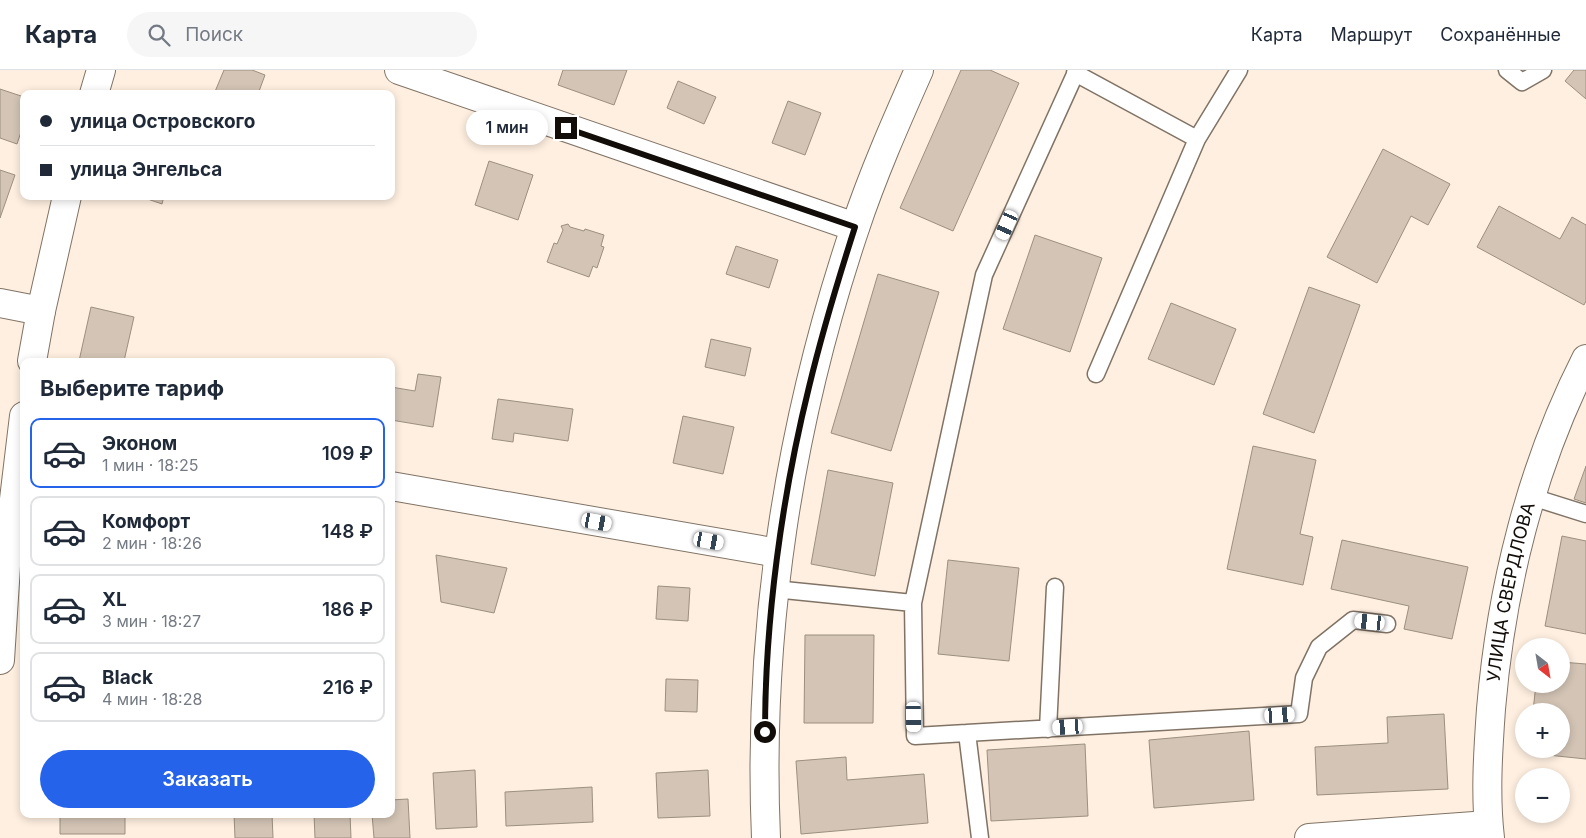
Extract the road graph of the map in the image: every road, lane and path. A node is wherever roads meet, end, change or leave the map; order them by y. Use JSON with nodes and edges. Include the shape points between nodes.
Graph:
{"nodes":[{"id":1,"x":102,"y":70,"type":"edge"},
{"id":2,"x":399,"y":70,"type":"edge"},
{"id":3,"x":919,"y":70,"type":"edge"},
{"id":4,"x":1239,"y":70,"type":"edge"},
{"id":5,"x":1507,"y":70,"type":"edge"},
{"id":6,"x":1543,"y":70,"type":"edge"},
{"id":7,"x":1076,"y":72,"type":"edge"},
{"id":8,"x":95,"y":90,"type":"edge"},
{"id":9,"x":1197,"y":138,"type":"junction"},
{"id":10,"x":66,"y":200,"type":"edge"},
{"id":11,"x":855,"y":227,"type":"junction"},
{"id":12,"x":0,"y":303,"type":"edge"},
{"id":13,"x":41,"y":311,"type":"junction"},
{"id":14,"x":33,"y":358,"type":"edge"},
{"id":15,"x":1586,"y":359,"type":"edge"},
{"id":16,"x":1096,"y":374,"type":"dead end"},
{"id":17,"x":20,"y":445,"type":"edge"},
{"id":18,"x":395,"y":487,"type":"edge"},
{"id":19,"x":1532,"y":497,"type":"junction"},
{"id":20,"x":1586,"y":514,"type":"edge"},
{"id":21,"x":778,"y":553,"type":"junction"},
{"id":22,"x":3,"y":566,"type":"edge"},
{"id":23,"x":1055,"y":587,"type":"dead end"},
{"id":24,"x":774,"y":589,"type":"junction"},
{"id":25,"x":913,"y":603,"type":"junction"},
{"id":26,"x":1386,"y":624,"type":"dead end"},
{"id":27,"x":0,"y":660,"type":"edge"},
{"id":28,"x":1048,"y":728,"type":"junction"},
{"id":29,"x":966,"y":733,"type":"junction"},
{"id":30,"x":1489,"y":831,"type":"edge"},
{"id":31,"x":766,"y":838,"type":"edge"},
{"id":32,"x":980,"y":838,"type":"edge"},
{"id":33,"x":1309,"y":838,"type":"edge"}],
"edges":[{"from":1,"to":8,"type":"street"},
{"from":2,"to":11,"type":"street"},
{"from":3,"to":11,"type":"street","via":[[886,144]]},
{"from":4,"to":9,"type":"lane"},
{"from":5,"to":6,"type":"lane","via":[[1522,82]]},
{"from":7,"to":9,"type":"lane"},
{"from":7,"to":25,"type":"lane","via":[[984,275]]},
{"from":9,"to":16,"type":"lane"},
{"from":10,"to":13,"type":"street"},
{"from":11,"to":21,"type":"street","via":[[808,388]]},
{"from":12,"to":13,"type":"street"},
{"from":13,"to":14,"type":"street"},
{"from":15,"to":19,"type":"street","name":"УЛИЦА СВЕРДЛОВА","via":[[1548,447]]},
{"from":17,"to":22,"type":"street"},
{"from":18,"to":21,"type":"street"},
{"from":19,"to":20,"type":"lane"},
{"from":19,"to":30,"type":"street","name":"УЛИЦА СВЕРДЛОВА","via":[[1506,593],[1495,669],[1488,744]]},
{"from":21,"to":24,"type":"street"},
{"from":22,"to":27,"type":"street"},
{"from":23,"to":28,"type":"lane"},
{"from":24,"to":25,"type":"lane"},
{"from":24,"to":31,"type":"street","via":[[765,716]]},
{"from":25,"to":29,"type":"lane","via":[[915,736]]},
{"from":26,"to":28,"type":"lane","via":[[1353,620],[1319,647],[1304,678],[1299,714]]},
{"from":28,"to":29,"type":"lane"},
{"from":29,"to":32,"type":"lane"},
{"from":30,"to":33,"type":"street"}]}
